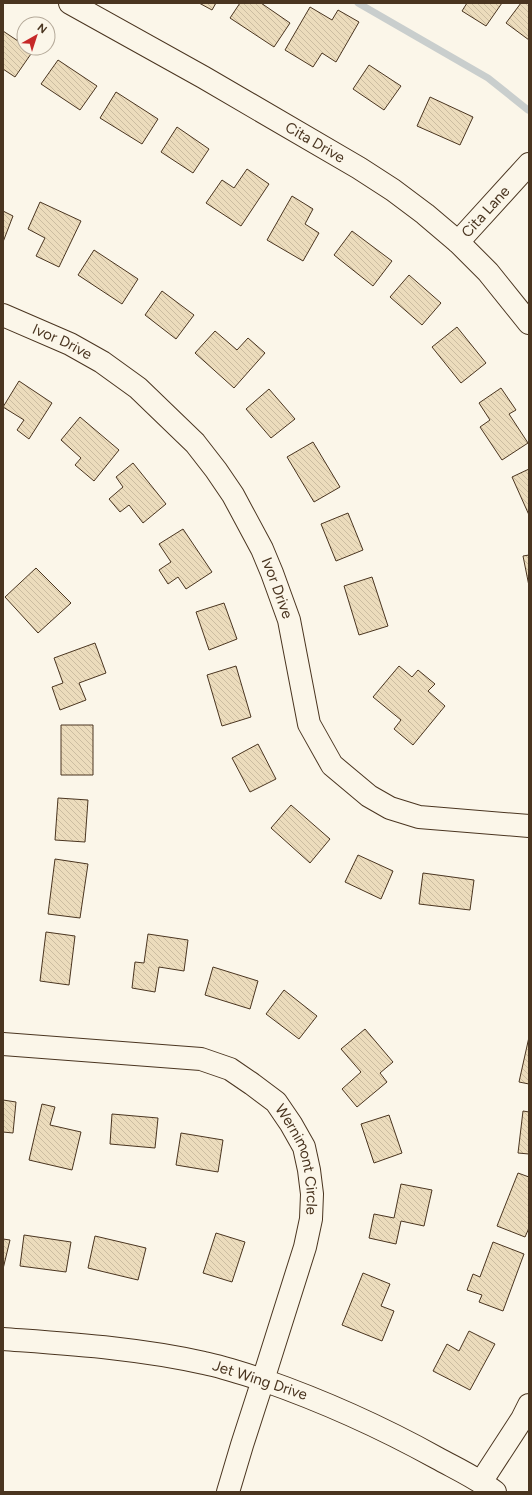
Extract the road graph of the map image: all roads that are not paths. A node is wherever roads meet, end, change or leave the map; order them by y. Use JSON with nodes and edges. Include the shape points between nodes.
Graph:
{"nodes":[{"id":1,"x":70,"y":3,"type":"edge"},
{"id":2,"x":529,"y":164,"type":"edge"},
{"id":3,"x":458,"y":242,"type":"junction"},
{"id":4,"x":3,"y":315,"type":"edge"},
{"id":5,"x":529,"y":323,"type":"edge"},
{"id":6,"x":529,"y":826,"type":"edge"},
{"id":7,"x":3,"y":1044,"type":"edge"},
{"id":8,"x":3,"y":1339,"type":"edge"},
{"id":9,"x":263,"y":1380,"type":"junction"},
{"id":10,"x":529,"y":1405,"type":"edge"},
{"id":11,"x":488,"y":1487,"type":"edge"},
{"id":12,"x":228,"y":1492,"type":"edge"}],
"edges":[{"from":1,"to":3,"type":"street","name":"Cita Drive","via":[[360,168],[425,214]]},
{"from":2,"to":3,"type":"street","name":"Cita Lane"},
{"from":3,"to":5,"type":"street","name":"Cita Drive","via":[[488,272]]},
{"from":4,"to":6,"type":"street","name":"Ivor Drive","via":[[70,344],[102,362],[138,388],[195,443],[216,470],[262,549],[272,573],[289,620],[309,724],[332,765],[370,796],[390,808],[419,817]]},
{"from":7,"to":9,"type":"street","name":"Wernimont Circle","via":[[201,1059],[230,1069],[276,1102],[304,1147],[312,1194],[311,1219],[305,1247]]},
{"from":8,"to":9,"type":"street","name":"Jet Wing Drive","via":[[167,1356],[205,1363]]},
{"from":9,"to":11,"type":"street","name":"Jet Wing Drive","via":[[305,1394],[356,1416]]},
{"from":9,"to":12,"type":"street","name":"Wernimont Circle"},
{"from":10,"to":11,"type":"street"}]}
